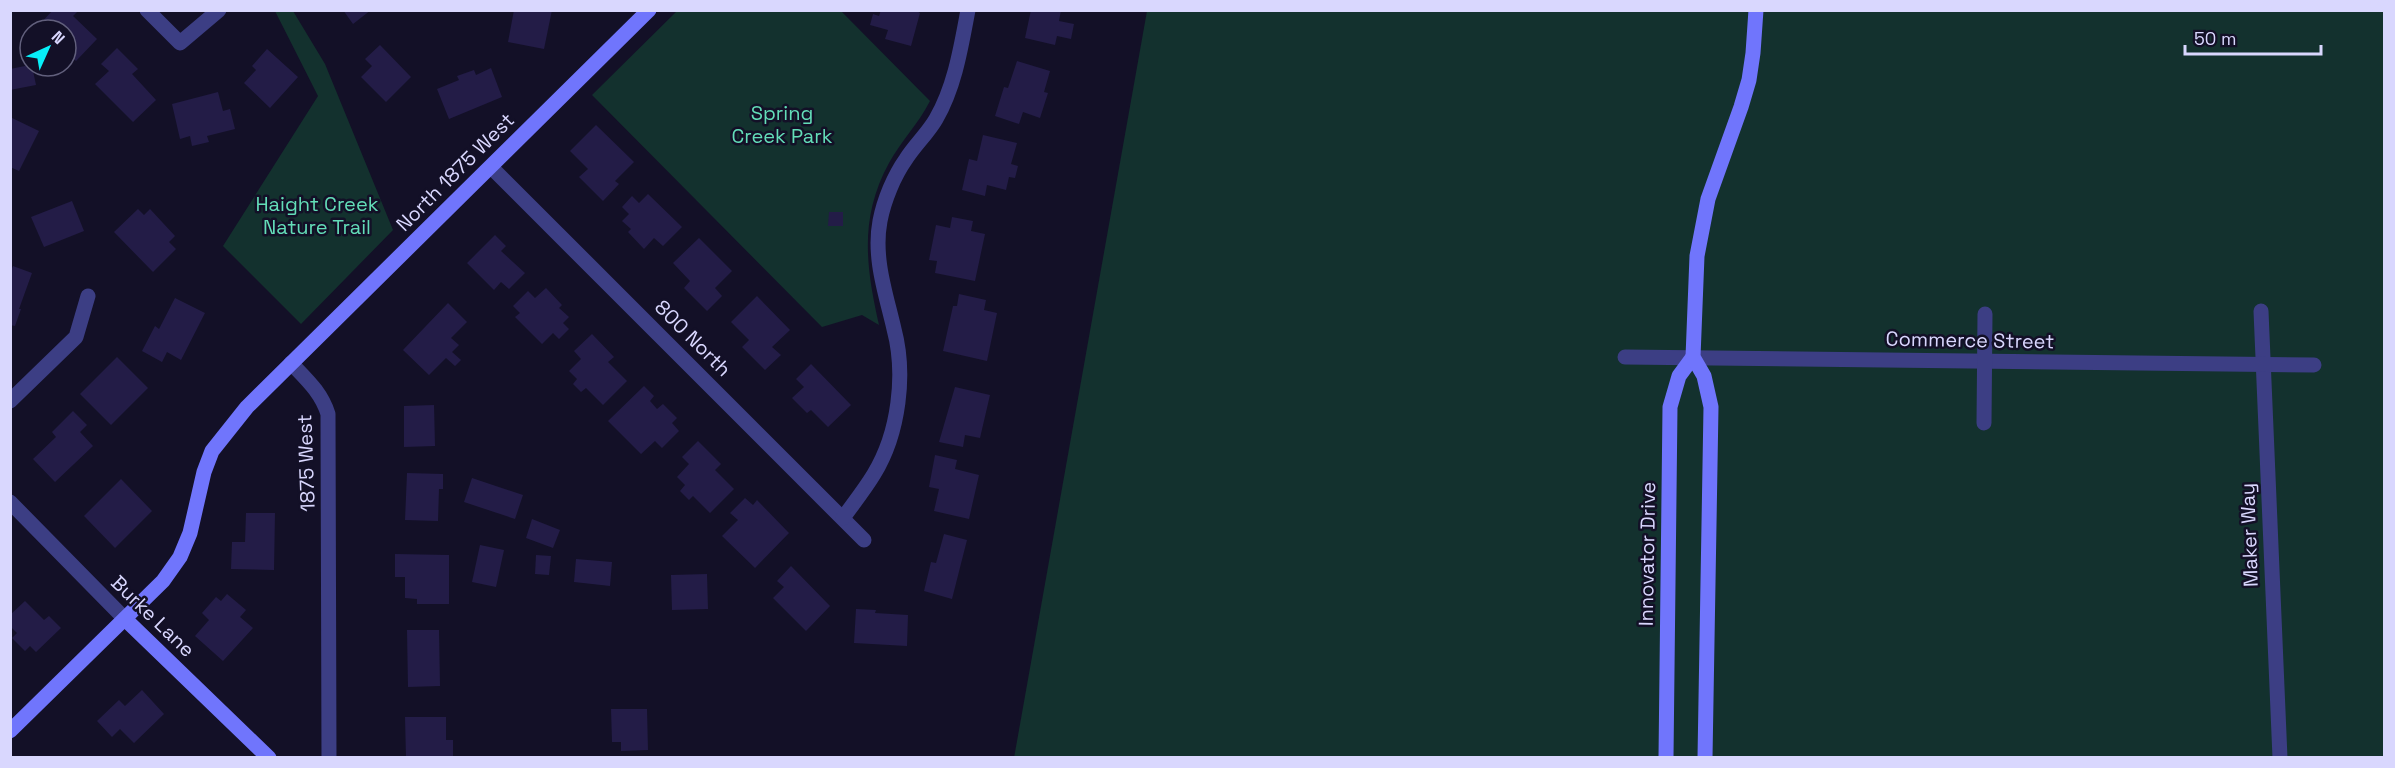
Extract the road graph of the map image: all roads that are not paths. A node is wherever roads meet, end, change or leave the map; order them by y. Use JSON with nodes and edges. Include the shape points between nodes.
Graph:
{"nodes":[{"id":1,"x":147,"y":10,"type":"edge"},
{"id":2,"x":219,"y":10,"type":"edge"},
{"id":3,"x":649,"y":10,"type":"edge"},
{"id":4,"x":968,"y":10,"type":"edge"},
{"id":5,"x":1756,"y":10,"type":"edge"},
{"id":6,"x":491,"y":166,"type":"junction"},
{"id":7,"x":88,"y":296,"type":"dead end"},
{"id":8,"x":2261,"y":311,"type":"dead end"},
{"id":9,"x":1985,"y":315,"type":"dead end"},
{"id":10,"x":1625,"y":357,"type":"dead end"},
{"id":11,"x":1693,"y":357,"type":"junction"},
{"id":12,"x":1984,"y":361,"type":"junction"},
{"id":13,"x":291,"y":363,"type":"junction"},
{"id":14,"x":2264,"y":365,"type":"junction"},
{"id":15,"x":2314,"y":365,"type":"dead end"},
{"id":16,"x":10,"y":401,"type":"edge"},
{"id":17,"x":1984,"y":423,"type":"dead end"},
{"id":18,"x":10,"y":502,"type":"edge"},
{"id":19,"x":843,"y":518,"type":"junction"},
{"id":20,"x":864,"y":540,"type":"dead end"},
{"id":21,"x":125,"y":618,"type":"junction"},
{"id":22,"x":10,"y":730,"type":"edge"},
{"id":23,"x":269,"y":758,"type":"edge"},
{"id":24,"x":329,"y":758,"type":"edge"},
{"id":25,"x":1666,"y":758,"type":"edge"},
{"id":26,"x":1705,"y":758,"type":"edge"},
{"id":27,"x":2280,"y":758,"type":"edge"}],
"edges":[{"from":1,"to":2,"type":"street","via":[[180,43]]},
{"from":3,"to":6,"type":"street","name":"North 1875 West"},
{"from":4,"to":19,"type":"street","via":[[949,90],[936,120],[905,160],[880,222],[879,256],[899,371],[897,407],[890,438],[875,473]]},
{"from":5,"to":11,"type":"street","via":[[1749,80],[1715,177],[1702,228],[1695,285]]},
{"from":6,"to":13,"type":"street","name":"North 1875 West"},
{"from":6,"to":19,"type":"street","name":"800 North"},
{"from":7,"to":16,"type":"street","via":[[76,337]]},
{"from":8,"to":14,"type":"street","name":"Maker Way"},
{"from":9,"to":12,"type":"street"},
{"from":10,"to":11,"type":"street","name":"Commerce Street"},
{"from":11,"to":12,"type":"street","name":"Commerce Street"},
{"from":11,"to":25,"type":"street","name":"Innovator Drive","via":[[1679,376],[1670,406]]},
{"from":11,"to":26,"type":"street","via":[[1704,376],[1711,407]]},
{"from":12,"to":14,"type":"street","name":"Commerce Street"},
{"from":12,"to":17,"type":"street"},
{"from":13,"to":21,"type":"street","via":[[247,407],[212,451],[180,557],[164,581]]},
{"from":13,"to":24,"type":"street","name":"1875 West","via":[[316,389],[328,414]]},
{"from":14,"to":15,"type":"street","name":"Commerce Street"},
{"from":14,"to":27,"type":"street","name":"Maker Way"},
{"from":18,"to":21,"type":"street","name":"Burke Lane"},
{"from":19,"to":20,"type":"street","name":"800 North"},
{"from":21,"to":22,"type":"street"},
{"from":21,"to":23,"type":"street","name":"Burke Lane"}]}
